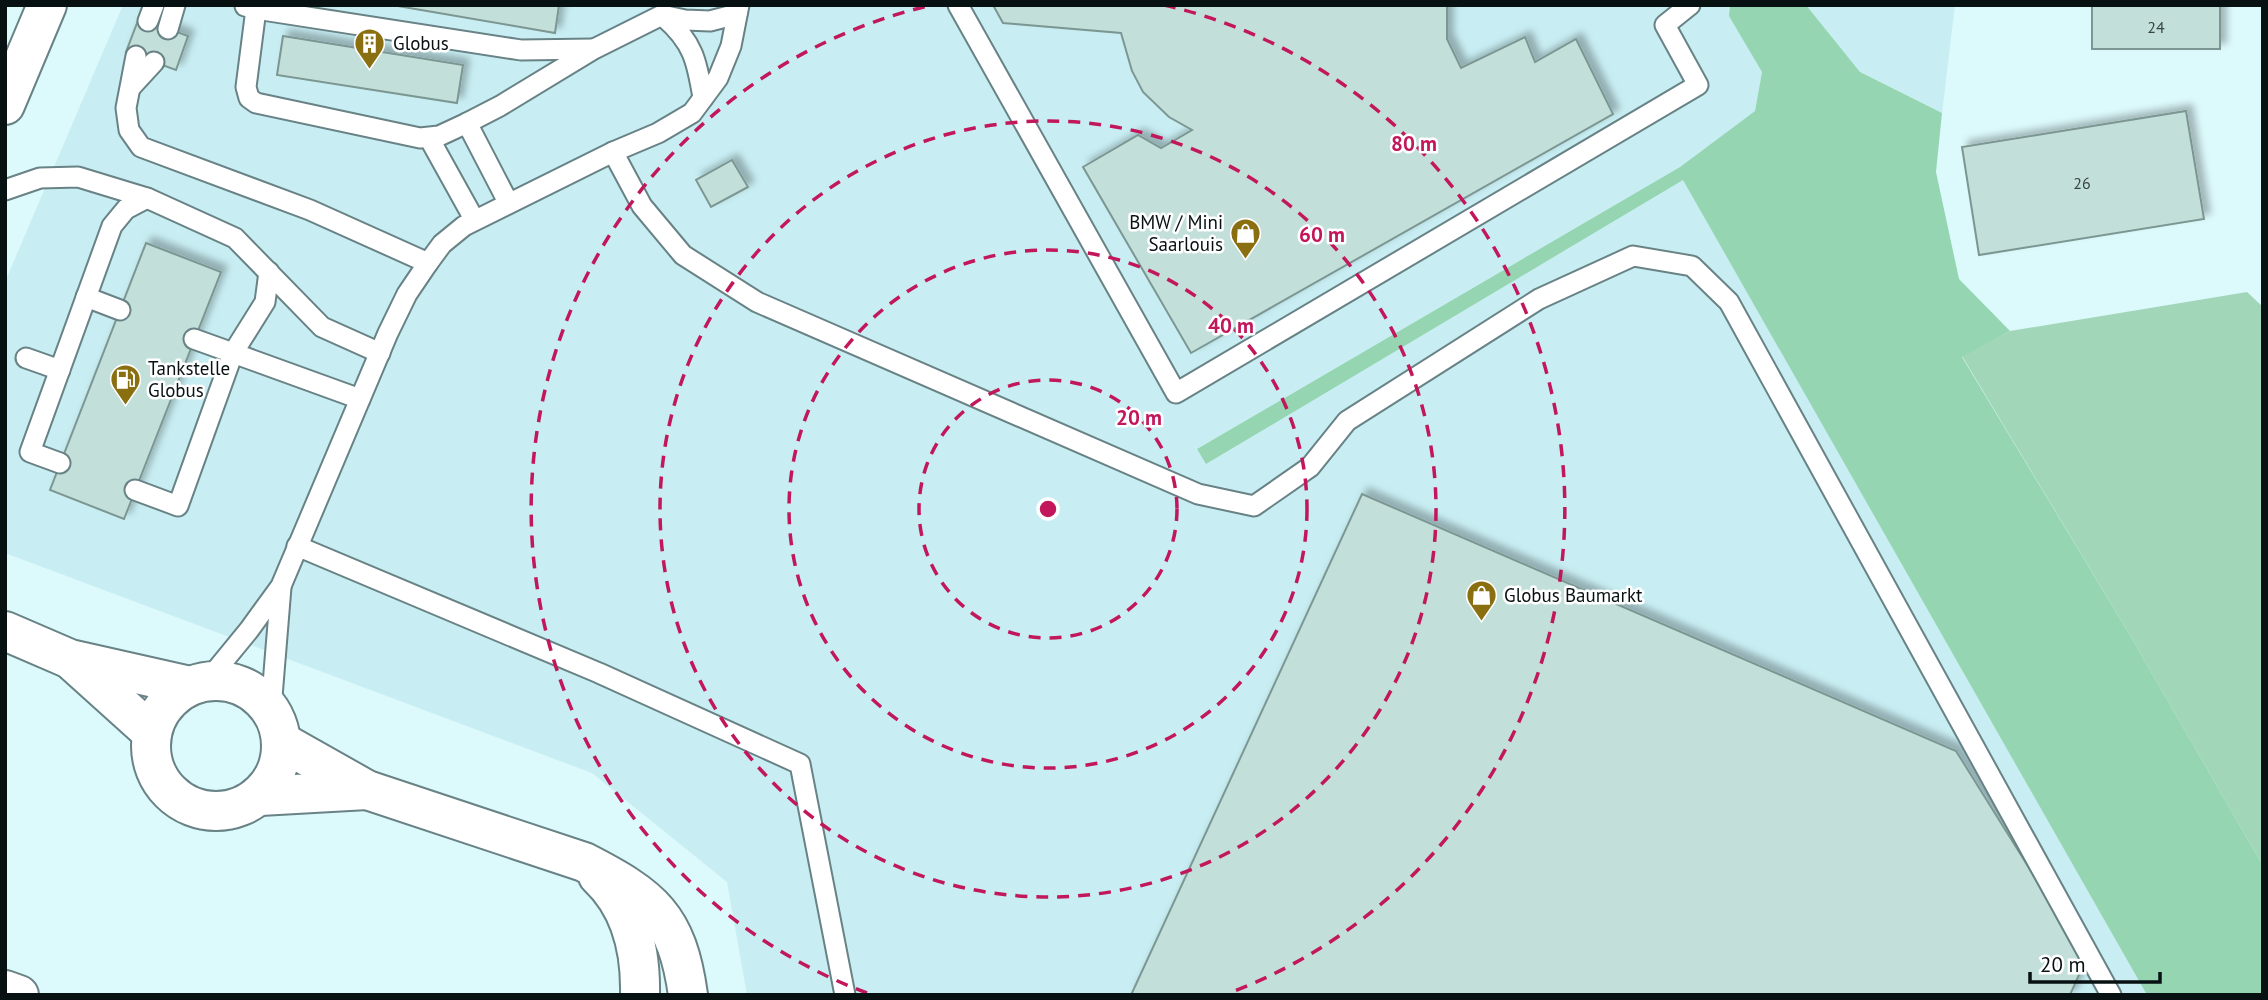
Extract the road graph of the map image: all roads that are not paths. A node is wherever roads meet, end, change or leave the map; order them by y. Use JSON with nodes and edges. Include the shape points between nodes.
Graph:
{"nodes":[{"id":1,"x":47,"y":5,"type":"edge"},
{"id":2,"x":175,"y":5,"type":"edge"},
{"id":3,"x":958,"y":5,"type":"edge"},
{"id":4,"x":1690,"y":5,"type":"edge"},
{"id":5,"x":250,"y":7,"type":"edge"},
{"id":6,"x":659,"y":10,"type":"edge"},
{"id":7,"x":738,"y":10,"type":"edge"},
{"id":8,"x":168,"y":29,"type":"dead end"},
{"id":9,"x":594,"y":49,"type":"junction"},
{"id":10,"x":145,"y":59,"type":"dead end"},
{"id":11,"x":703,"y":97,"type":"junction"},
{"id":12,"x":5,"y":105,"type":"edge"},
{"id":13,"x":467,"y":123,"type":"junction"},
{"id":14,"x":429,"y":138,"type":"junction"},
{"id":15,"x":613,"y":152,"type":"junction"},
{"id":16,"x":5,"y":190,"type":"edge"},
{"id":17,"x":146,"y":198,"type":"junction"},
{"id":18,"x":508,"y":202,"type":"junction"},
{"id":19,"x":474,"y":219,"type":"junction"},
{"id":20,"x":428,"y":263,"type":"junction"},
{"id":21,"x":269,"y":272,"type":"junction"},
{"id":22,"x":86,"y":297,"type":"junction"},
{"id":23,"x":120,"y":310,"type":"dead end"},
{"id":24,"x":194,"y":339,"type":"dead end"},
{"id":25,"x":233,"y":354,"type":"junction"},
{"id":26,"x":380,"y":354,"type":"junction"},
{"id":27,"x":26,"y":358,"type":"dead end"},
{"id":28,"x":60,"y":370,"type":"junction"},
{"id":29,"x":360,"y":399,"type":"junction"},
{"id":30,"x":60,"y":463,"type":"dead end"},
{"id":31,"x":135,"y":490,"type":"dead end"},
{"id":32,"x":297,"y":546,"type":"junction"},
{"id":33,"x":281,"y":586,"type":"junction"},
{"id":34,"x":5,"y":631,"type":"edge"},
{"id":35,"x":70,"y":659,"type":"junction"},
{"id":36,"x":199,"y":683,"type":"junction"},
{"id":37,"x":277,"y":725,"type":"junction"},
{"id":38,"x":152,"y":733,"type":"junction"},
{"id":39,"x":367,"y":790,"type":"junction"},
{"id":40,"x":260,"y":796,"type":"junction"},
{"id":41,"x":584,"y":862,"type":"junction"},
{"id":42,"x":5,"y":990,"type":"edge"},
{"id":43,"x":19,"y":995,"type":"edge"},
{"id":44,"x":640,"y":995,"type":"edge"},
{"id":45,"x":688,"y":995,"type":"edge"},
{"id":46,"x":845,"y":995,"type":"edge"},
{"id":47,"x":2110,"y":995,"type":"edge"}],
"edges":[{"from":1,"to":12,"type":"street"},
{"from":2,"to":8,"type":"lane"},
{"from":3,"to":4,"type":"lane","via":[[1175,393],[1698,85],[1665,25]]},
{"from":5,"to":9,"type":"lane","via":[[521,50]]},
{"from":5,"to":14,"type":"lane","via":[[246,87],[256,103]]},
{"from":6,"to":7,"type":"lane","via":[[684,20],[710,21]]},
{"from":6,"to":9,"type":"lane"},
{"from":6,"to":11,"type":"lane","via":[[686,38],[698,67]]},
{"from":7,"to":11,"type":"lane","via":[[731,47],[718,78]]},
{"from":9,"to":13,"type":"lane"},
{"from":10,"to":20,"type":"lane","via":[[126,108],[129,130],[141,147],[310,210]]},
{"from":11,"to":15,"type":"lane","via":[[692,113],[658,134]]},
{"from":13,"to":14,"type":"lane"},
{"from":13,"to":18,"type":"lane"},
{"from":14,"to":19,"type":"lane"},
{"from":15,"to":18,"type":"lane"},
{"from":15,"to":47,"type":"lane","via":[[642,206],[683,255],[757,302],[1198,494],[1254,506],[1310,467],[1347,421],[1539,299],[1633,256],[1692,266],[1728,302]]},
{"from":16,"to":17,"type":"lane","via":[[40,178],[78,177]]},
{"from":17,"to":21,"type":"lane","via":[[235,238]]},
{"from":17,"to":22,"type":"lane","via":[[126,209],[112,226]]},
{"from":18,"to":19,"type":"lane"},
{"from":19,"to":20,"type":"lane","via":[[442,244]]},
{"from":20,"to":26,"type":"lane","via":[[407,295]]},
{"from":21,"to":25,"type":"lane","via":[[265,302]]},
{"from":21,"to":26,"type":"lane","via":[[322,327]]},
{"from":22,"to":23,"type":"lane"},
{"from":22,"to":28,"type":"lane"},
{"from":24,"to":25,"type":"lane"},
{"from":25,"to":29,"type":"lane"},
{"from":25,"to":31,"type":"lane","via":[[178,506]]},
{"from":26,"to":29,"type":"lane"},
{"from":27,"to":28,"type":"lane"},
{"from":28,"to":30,"type":"lane","via":[[30,452]]},
{"from":29,"to":32,"type":"lane"},
{"from":32,"to":33,"type":"lane"},
{"from":32,"to":46,"type":"lane","via":[[599,673],[800,764]]},
{"from":33,"to":36,"type":"lane","via":[[249,630]]},
{"from":33,"to":37,"type":"lane"},
{"from":34,"to":35,"type":"street"},
{"from":35,"to":36,"type":"street"},
{"from":35,"to":38,"type":"street"},
{"from":36,"to":37,"type":"street","via":[[226,681],[243,686],[259,696]]},
{"from":36,"to":38,"type":"street","via":[[172,697],[159,713]]},
{"from":37,"to":39,"type":"street"},
{"from":37,"to":40,"type":"street","via":[[280,762]]},
{"from":38,"to":40,"type":"street","via":[[156,773],[184,803],[202,811],[223,811]]},
{"from":39,"to":40,"type":"street"},
{"from":39,"to":41,"type":"street"},
{"from":41,"to":44,"type":"street","via":[[619,899],[640,966]]},
{"from":41,"to":45,"type":"street","via":[[646,898],[670,929],[684,964]]},
{"from":42,"to":43,"type":"street"}]}
